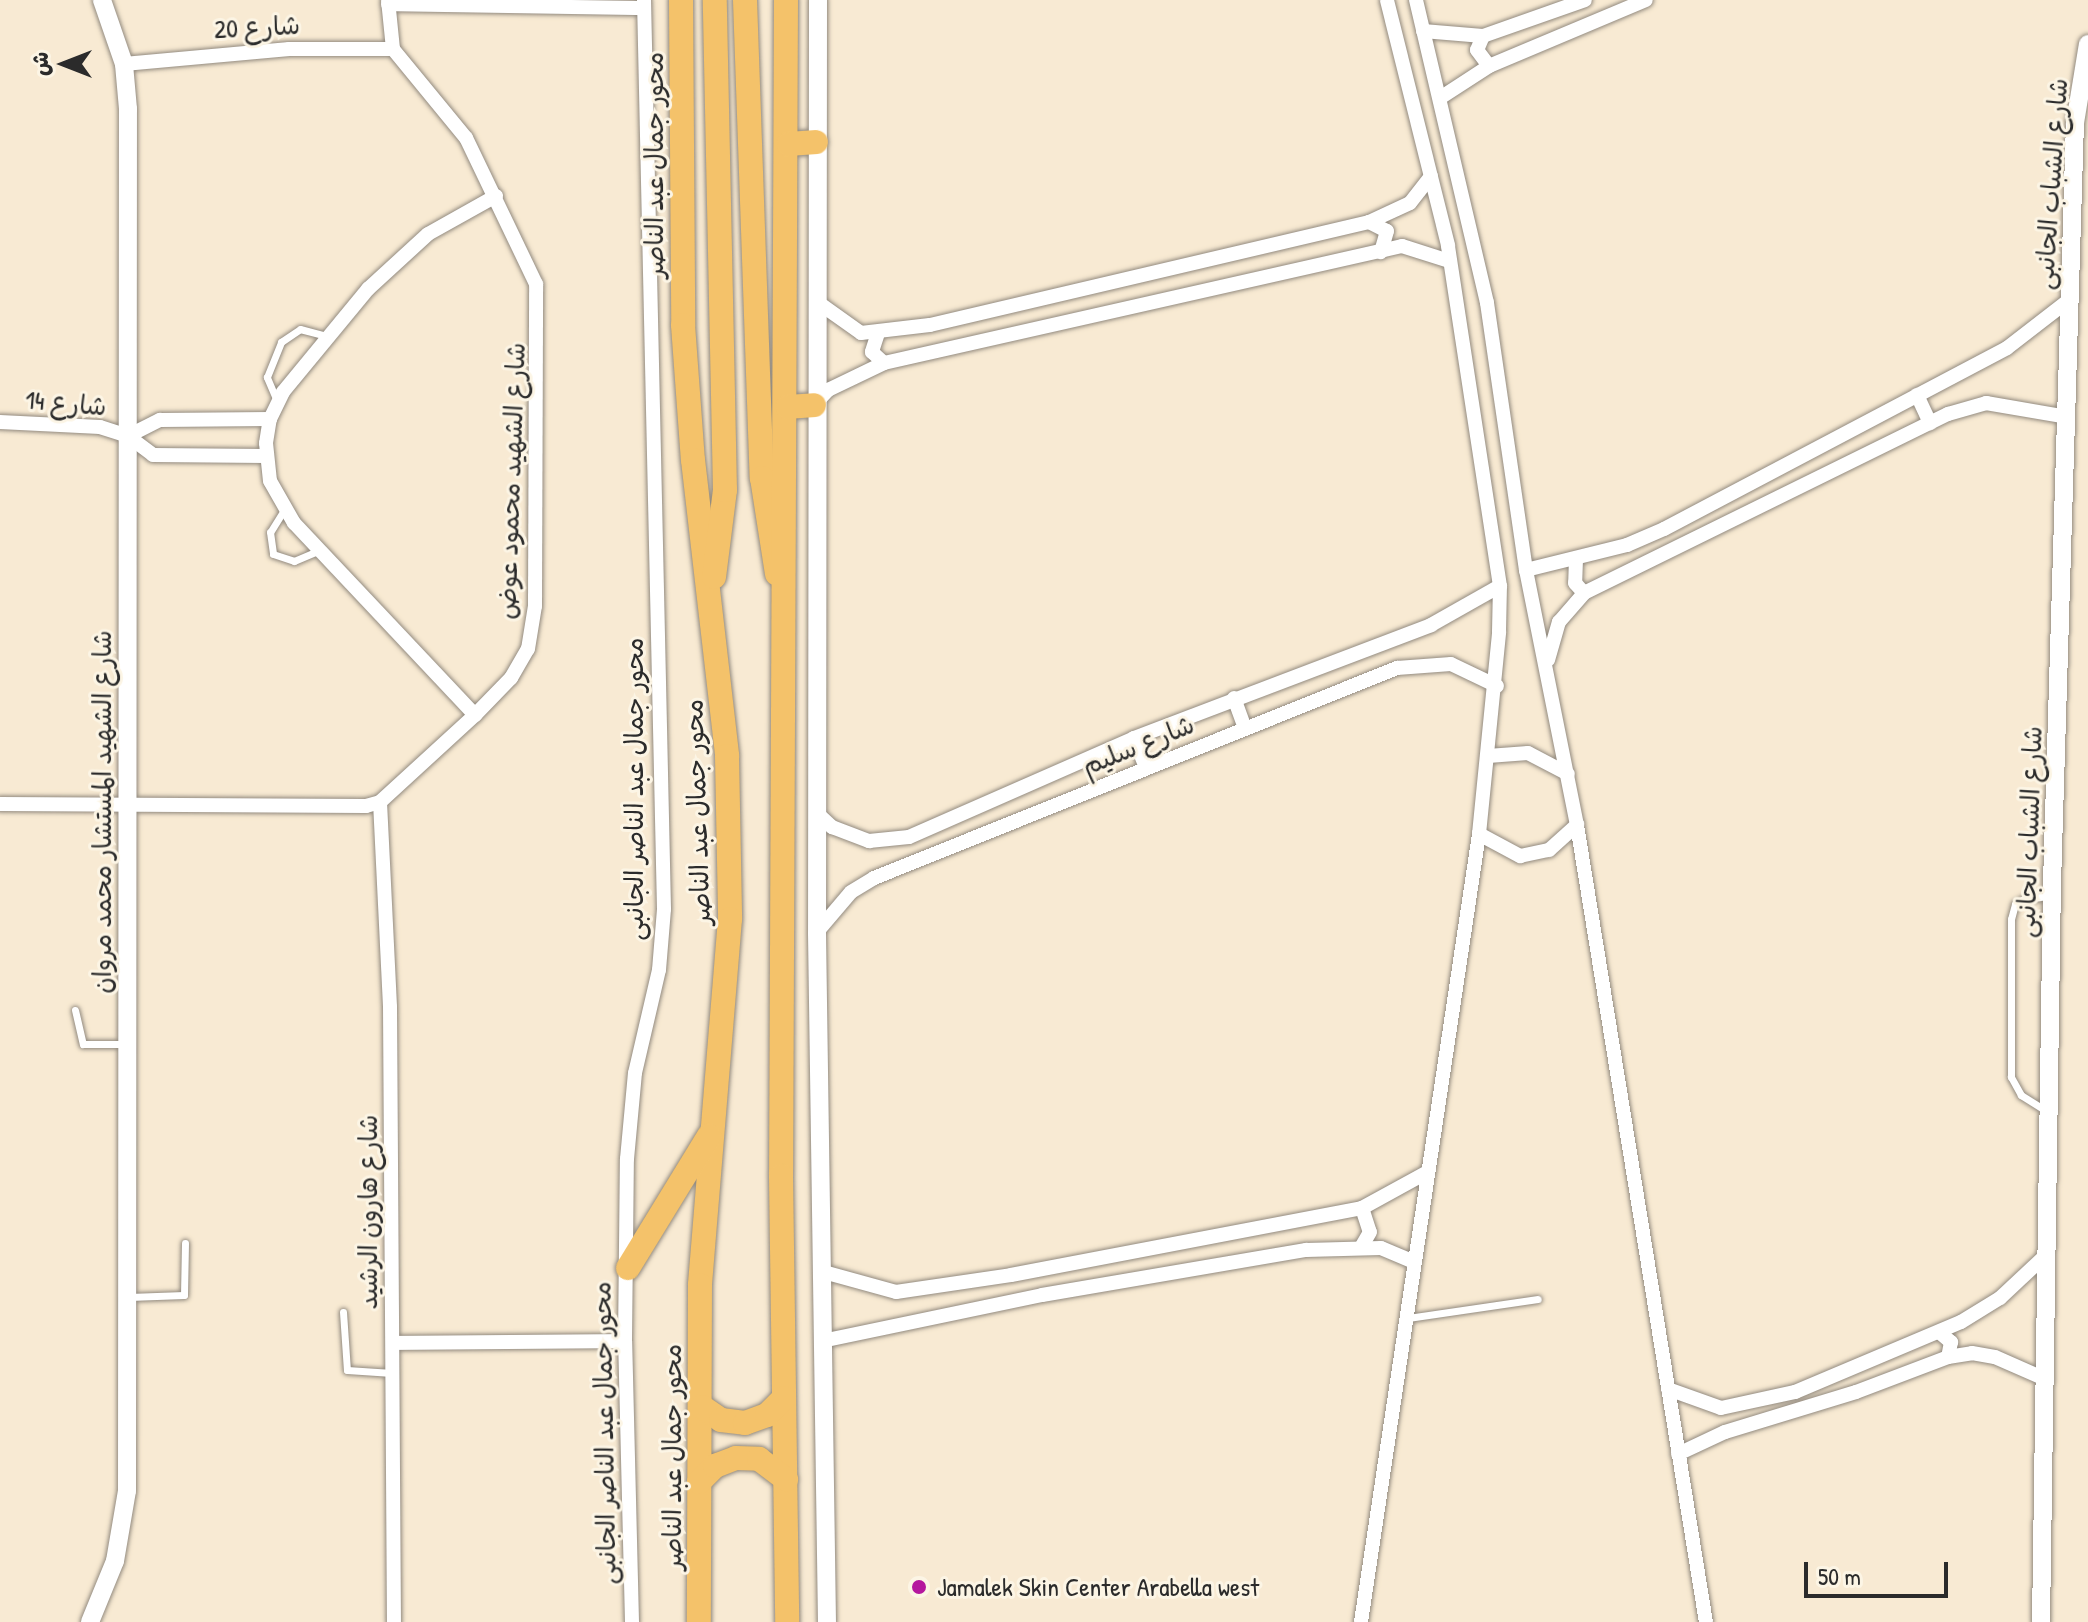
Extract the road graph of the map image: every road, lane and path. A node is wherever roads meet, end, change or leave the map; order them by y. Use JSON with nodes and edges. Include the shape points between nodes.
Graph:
{"nodes":[{"id":1,"x":102,"y":0,"type":"edge"},
{"id":2,"x":681,"y":0,"type":"edge"},
{"id":3,"x":715,"y":0,"type":"edge"},
{"id":4,"x":745,"y":0,"type":"edge"},
{"id":5,"x":786,"y":0,"type":"edge"},
{"id":6,"x":1387,"y":0,"type":"edge"},
{"id":7,"x":1416,"y":0,"type":"edge"},
{"id":8,"x":1585,"y":0,"type":"edge"},
{"id":9,"x":1646,"y":0,"type":"edge"},
{"id":10,"x":819,"y":1,"type":"edge"},
{"id":11,"x":388,"y":2,"type":"edge"},
{"id":12,"x":644,"y":4,"type":"edge"},
{"id":13,"x":1423,"y":31,"type":"junction"},
{"id":14,"x":1483,"y":36,"type":"junction"},
{"id":15,"x":2088,"y":44,"type":"edge"},
{"id":16,"x":393,"y":49,"type":"junction"},
{"id":17,"x":124,"y":64,"type":"junction"},
{"id":18,"x":1489,"y":66,"type":"junction"},
{"id":19,"x":1440,"y":98,"type":"junction"},
{"id":20,"x":816,"y":142,"type":"junction"},
{"id":21,"x":789,"y":144,"type":"junction"},
{"id":22,"x":1431,"y":176,"type":"junction"},
{"id":23,"x":496,"y":196,"type":"junction"},
{"id":24,"x":1369,"y":222,"type":"junction"},
{"id":25,"x":1381,"y":252,"type":"junction"},
{"id":26,"x":1449,"y":261,"type":"junction"},
{"id":27,"x":2069,"y":300,"type":"junction"},
{"id":28,"x":816,"y":301,"type":"junction"},
{"id":29,"x":878,"y":333,"type":"junction"},
{"id":30,"x":326,"y":336,"type":"junction"},
{"id":31,"x":884,"y":363,"type":"junction"},
{"id":32,"x":1917,"y":395,"type":"junction"},
{"id":33,"x":277,"y":401,"type":"junction"},
{"id":34,"x":814,"y":405,"type":"junction"},
{"id":35,"x":788,"y":407,"type":"junction"},
{"id":36,"x":2067,"y":417,"type":"junction"},
{"id":37,"x":270,"y":419,"type":"junction"},
{"id":38,"x":0,"y":422,"type":"edge"},
{"id":39,"x":1930,"y":423,"type":"junction"},
{"id":40,"x":128,"y":436,"type":"junction"},
{"id":41,"x":266,"y":456,"type":"junction"},
{"id":42,"x":284,"y":510,"type":"junction"},
{"id":43,"x":317,"y":551,"type":"junction"},
{"id":44,"x":1576,"y":559,"type":"junction"},
{"id":45,"x":1526,"y":570,"type":"junction"},
{"id":46,"x":1500,"y":586,"type":"junction"},
{"id":47,"x":1584,"y":593,"type":"junction"},
{"id":48,"x":710,"y":594,"type":"junction"},
{"id":49,"x":787,"y":611,"type":"junction"},
{"id":50,"x":1547,"y":664,"type":"junction"},
{"id":51,"x":1497,"y":686,"type":"junction"},
{"id":52,"x":1234,"y":698,"type":"junction"},
{"id":53,"x":475,"y":715,"type":"junction"},
{"id":54,"x":1245,"y":728,"type":"junction"},
{"id":55,"x":1134,"y":738,"type":"junction"},
{"id":56,"x":1488,"y":756,"type":"junction"},
{"id":57,"x":1146,"y":768,"type":"junction"},
{"id":58,"x":1568,"y":774,"type":"junction"},
{"id":59,"x":1009,"y":794,"type":"junction"},
{"id":60,"x":380,"y":802,"type":"junction"},
{"id":61,"x":0,"y":804,"type":"edge"},
{"id":62,"x":128,"y":805,"type":"junction"},
{"id":63,"x":817,"y":813,"type":"junction"},
{"id":64,"x":1019,"y":818,"type":"junction"},
{"id":65,"x":1577,"y":825,"type":"junction"},
{"id":66,"x":1479,"y":834,"type":"junction"},
{"id":67,"x":2052,"y":896,"type":"junction"},
{"id":68,"x":817,"y":933,"type":"junction"},
{"id":69,"x":75,"y":1010,"type":"dead end"},
{"id":70,"x":127,"y":1044,"type":"junction"},
{"id":71,"x":2048,"y":1112,"type":"junction"},
{"id":72,"x":713,"y":1130,"type":"junction"},
{"id":73,"x":1426,"y":1173,"type":"junction"},
{"id":74,"x":1362,"y":1208,"type":"junction"},
{"id":75,"x":185,"y":1243,"type":"dead end"},
{"id":76,"x":1362,"y":1246,"type":"junction"},
{"id":77,"x":2047,"y":1254,"type":"junction"},
{"id":78,"x":1414,"y":1262,"type":"junction"},
{"id":79,"x":628,"y":1268,"type":"junction"},
{"id":80,"x":820,"y":1271,"type":"junction"},
{"id":81,"x":1011,"y":1275,"type":"junction"},
{"id":82,"x":127,"y":1297,"type":"junction"},
{"id":83,"x":1538,"y":1299,"type":"dead end"},
{"id":84,"x":1015,"y":1300,"type":"junction"},
{"id":85,"x":343,"y":1312,"type":"dead end"},
{"id":86,"x":1406,"y":1318,"type":"junction"},
{"id":87,"x":1939,"y":1332,"type":"junction"},
{"id":88,"x":625,"y":1341,"type":"junction"},
{"id":89,"x":822,"y":1341,"type":"junction"},
{"id":90,"x":393,"y":1343,"type":"junction"},
{"id":91,"x":1948,"y":1357,"type":"junction"},
{"id":92,"x":392,"y":1373,"type":"junction"},
{"id":93,"x":2045,"y":1379,"type":"junction"},
{"id":94,"x":1668,"y":1389,"type":"junction"},
{"id":95,"x":784,"y":1398,"type":"junction"},
{"id":96,"x":702,"y":1407,"type":"junction"},
{"id":97,"x":1721,"y":1408,"type":"junction"},
{"id":98,"x":1725,"y":1432,"type":"junction"},
{"id":99,"x":1678,"y":1454,"type":"junction"},
{"id":100,"x":786,"y":1479,"type":"junction"},
{"id":101,"x":699,"y":1482,"type":"junction"},
{"id":102,"x":90,"y":1622,"type":"edge"},
{"id":103,"x":394,"y":1622,"type":"edge"},
{"id":104,"x":632,"y":1622,"type":"edge"},
{"id":105,"x":699,"y":1622,"type":"edge"},
{"id":106,"x":787,"y":1622,"type":"edge"},
{"id":107,"x":827,"y":1622,"type":"edge"},
{"id":108,"x":1361,"y":1622,"type":"edge"},
{"id":109,"x":1706,"y":1622,"type":"edge"},
{"id":110,"x":2041,"y":1622,"type":"edge"}],
"edges":[{"from":1,"to":17,"type":"street","name":"شارع الشهيد المستشار محمد مروان"},
{"from":2,"to":48,"type":"main road","name":"محور جمال عبد الناصر","via":[[683,325]]},
{"from":3,"to":48,"type":"main road","via":[[725,490]]},
{"from":4,"to":49,"type":"main road","via":[[762,478]]},
{"from":5,"to":21,"type":"main road"},
{"from":6,"to":22,"type":"street"},
{"from":7,"to":13,"type":"street"},
{"from":8,"to":14,"type":"street"},
{"from":9,"to":18,"type":"street"},
{"from":10,"to":20,"type":"street"},
{"from":11,"to":12,"type":"street"},
{"from":11,"to":16,"type":"street"},
{"from":12,"to":79,"type":"street","name":"محور جمال عبد الناصر الجانبى","via":[[664,909],[659,970],[630,1116]]},
{"from":13,"to":14,"type":"street"},
{"from":13,"to":19,"type":"street"},
{"from":14,"to":18,"type":"street","via":[[1477,50]]},
{"from":15,"to":27,"type":"street","name":"شارع الشباب الجانبى","via":[[2075,123]]},
{"from":16,"to":17,"type":"street","name":"شارع 20","via":[[289,49]]},
{"from":16,"to":23,"type":"street","name":"شارع الشهيد محمود عوض","via":[[451,116]]},
{"from":17,"to":40,"type":"street","name":"شارع الشهيد المستشار محمد مروان"},
{"from":18,"to":19,"type":"street"},
{"from":19,"to":45,"type":"street","via":[[1487,303]]},
{"from":20,"to":21,"type":"main road"},
{"from":20,"to":28,"type":"street"},
{"from":21,"to":35,"type":"main road"},
{"from":22,"to":24,"type":"street","via":[[1410,203]]},
{"from":22,"to":26,"type":"street"},
{"from":23,"to":30,"type":"street","via":[[428,234]]},
{"from":23,"to":53,"type":"street","name":"شارع الشهيد محمود عوض","via":[[529,266],[538,305],[535,606],[528,649],[511,678]]},
{"from":24,"to":25,"type":"street","via":[[1387,231]]},
{"from":24,"to":29,"type":"street"},
{"from":25,"to":26,"type":"street","via":[[1414,248]]},
{"from":25,"to":31,"type":"street"},
{"from":26,"to":46,"type":"street"},
{"from":27,"to":32,"type":"street","via":[[2025,338]]},
{"from":27,"to":36,"type":"street","name":"شارع الشباب الجانبى"},
{"from":28,"to":29,"type":"street","via":[[861,333]]},
{"from":28,"to":34,"type":"street"},
{"from":29,"to":31,"type":"street","via":[[872,352]]},
{"from":30,"to":33,"type":"street"},
{"from":30,"to":33,"type":"lane","via":[[300,329],[281,342],[267,377]]},
{"from":31,"to":34,"type":"street","via":[[828,390]]},
{"from":32,"to":39,"type":"street"},
{"from":32,"to":44,"type":"street","via":[[1664,529]]},
{"from":33,"to":37,"type":"street"},
{"from":34,"to":35,"type":"main road"},
{"from":34,"to":63,"type":"street"},
{"from":35,"to":49,"type":"main road"},
{"from":36,"to":39,"type":"street","via":[[1986,403]]},
{"from":36,"to":67,"type":"street","name":"شارع الشباب الجانبى"},
{"from":37,"to":40,"type":"street","via":[[160,420]]},
{"from":37,"to":41,"type":"street"},
{"from":38,"to":40,"type":"street","name":"شارع 14","via":[[85,425]]},
{"from":39,"to":47,"type":"street"},
{"from":40,"to":41,"type":"street","name":"شارع 14","via":[[153,455]]},
{"from":40,"to":62,"type":"street","name":"شارع الشهيد المستشار محمد مروان"},
{"from":41,"to":42,"type":"street"},
{"from":42,"to":43,"type":"street"},
{"from":42,"to":43,"type":"lane","via":[[270,532],[273,554],[294,561]]},
{"from":43,"to":53,"type":"street"},
{"from":44,"to":45,"type":"street"},
{"from":44,"to":47,"type":"street","via":[[1575,583]]},
{"from":45,"to":50,"type":"street"},
{"from":46,"to":51,"type":"street"},
{"from":46,"to":52,"type":"street","name":"شارع سليم","via":[[1431,625]]},
{"from":47,"to":50,"type":"street","via":[[1559,622]]},
{"from":48,"to":72,"type":"main road","name":"محور جمال عبد الناصر","via":[[727,756],[730,919]]},
{"from":49,"to":95,"type":"main road"},
{"from":50,"to":58,"type":"street"},
{"from":51,"to":54,"type":"street","name":"شارع سليم","via":[[1451,664],[1417,664]]},
{"from":51,"to":56,"type":"street"},
{"from":52,"to":54,"type":"street"},
{"from":52,"to":55,"type":"street","name":"شارع سليم"},
{"from":53,"to":60,"type":"street","name":"شارع الشهيد محمود عوض"},
{"from":54,"to":57,"type":"street","name":"شارع سليم"},
{"from":55,"to":57,"type":"street"},
{"from":55,"to":59,"type":"street","name":"شارع سليم"},
{"from":56,"to":58,"type":"street","via":[[1528,753]]},
{"from":56,"to":66,"type":"street"},
{"from":57,"to":64,"type":"street","name":"شارع سليم"},
{"from":58,"to":65,"type":"street"},
{"from":59,"to":63,"type":"street","name":"شارع سليم","via":[[889,841],[850,836]]},
{"from":59,"to":64,"type":"street"},
{"from":60,"to":62,"type":"street"},
{"from":60,"to":90,"type":"street","name":"شارع هارون الرشيد","via":[[390,1007]]},
{"from":61,"to":62,"type":"street"},
{"from":62,"to":70,"type":"street","name":"شارع الشهيد المستشار محمد مروان"},
{"from":63,"to":68,"type":"street"},
{"from":64,"to":68,"type":"street","name":"شارع سليم","via":[[874,878],[851,892]]},
{"from":65,"to":66,"type":"street","via":[[1549,850],[1520,856]]},
{"from":65,"to":94,"type":"street"},
{"from":66,"to":73,"type":"street"},
{"from":67,"to":71,"type":"street","name":"شارع الشباب الجانبى"},
{"from":67,"to":71,"type":"lane","via":[[2015,904],[2011,919],[2011,1077],[2021,1095]]},
{"from":68,"to":80,"type":"street"},
{"from":69,"to":70,"type":"lane","via":[[83,1044]]},
{"from":70,"to":82,"type":"street","name":"شارع الشهيد المستشار محمد مروان"},
{"from":71,"to":77,"type":"street","name":"شارع الشباب الجانبى"},
{"from":72,"to":79,"type":"main road"},
{"from":72,"to":96,"type":"main road","name":"محور جمال عبد الناصر","via":[[700,1285]]},
{"from":73,"to":74,"type":"street"},
{"from":73,"to":78,"type":"street"},
{"from":74,"to":76,"type":"street","via":[[1370,1232]]},
{"from":74,"to":81,"type":"street"},
{"from":75,"to":82,"type":"lane","via":[[184,1295]]},
{"from":76,"to":78,"type":"street"},
{"from":76,"to":84,"type":"street","via":[[1233,1261]]},
{"from":77,"to":87,"type":"street","via":[[2000,1298]]},
{"from":77,"to":93,"type":"street","name":"شارع الشباب الجانبى"},
{"from":78,"to":86,"type":"street"},
{"from":79,"to":88,"type":"street","name":"محور جمال عبد الناصر الجانبى"},
{"from":80,"to":81,"type":"street","via":[[896,1292]]},
{"from":80,"to":89,"type":"street"},
{"from":81,"to":84,"type":"street"},
{"from":82,"to":102,"type":"street","name":"شارع الشهيد المستشار محمد مروان","via":[[123,1526],[112,1573]]},
{"from":83,"to":86,"type":"lane"},
{"from":84,"to":89,"type":"street"},
{"from":85,"to":92,"type":"lane","via":[[347,1370]]},
{"from":86,"to":108,"type":"street"},
{"from":87,"to":91,"type":"street","via":[[1950,1336]]},
{"from":87,"to":97,"type":"street","via":[[1795,1392]]},
{"from":88,"to":90,"type":"street"},
{"from":88,"to":104,"type":"street","name":"محور جمال عبد الناصر الجانبى"},
{"from":89,"to":107,"type":"street"},
{"from":90,"to":92,"type":"street","name":"شارع هارون الرشيد"},
{"from":91,"to":93,"type":"street","via":[[1995,1357]]},
{"from":91,"to":98,"type":"street"},
{"from":92,"to":103,"type":"street","name":"شارع هارون الرشيد"},
{"from":93,"to":110,"type":"street","name":"شارع الشباب الجانبى"},
{"from":94,"to":97,"type":"street"},
{"from":94,"to":99,"type":"street"},
{"from":95,"to":96,"type":"main road","via":[[767,1415],[745,1423],[721,1420]]},
{"from":95,"to":100,"type":"main road"},
{"from":96,"to":101,"type":"main road","name":"محور جمال عبد الناصر"},
{"from":97,"to":98,"type":"street","via":[[1717,1423]]},
{"from":98,"to":99,"type":"street"},
{"from":99,"to":109,"type":"street"},
{"from":100,"to":101,"type":"main road","via":[[759,1459],[736,1458],[715,1466]]},
{"from":100,"to":106,"type":"main road"},
{"from":101,"to":105,"type":"main road","name":"محور جمال عبد الناصر"}]}
